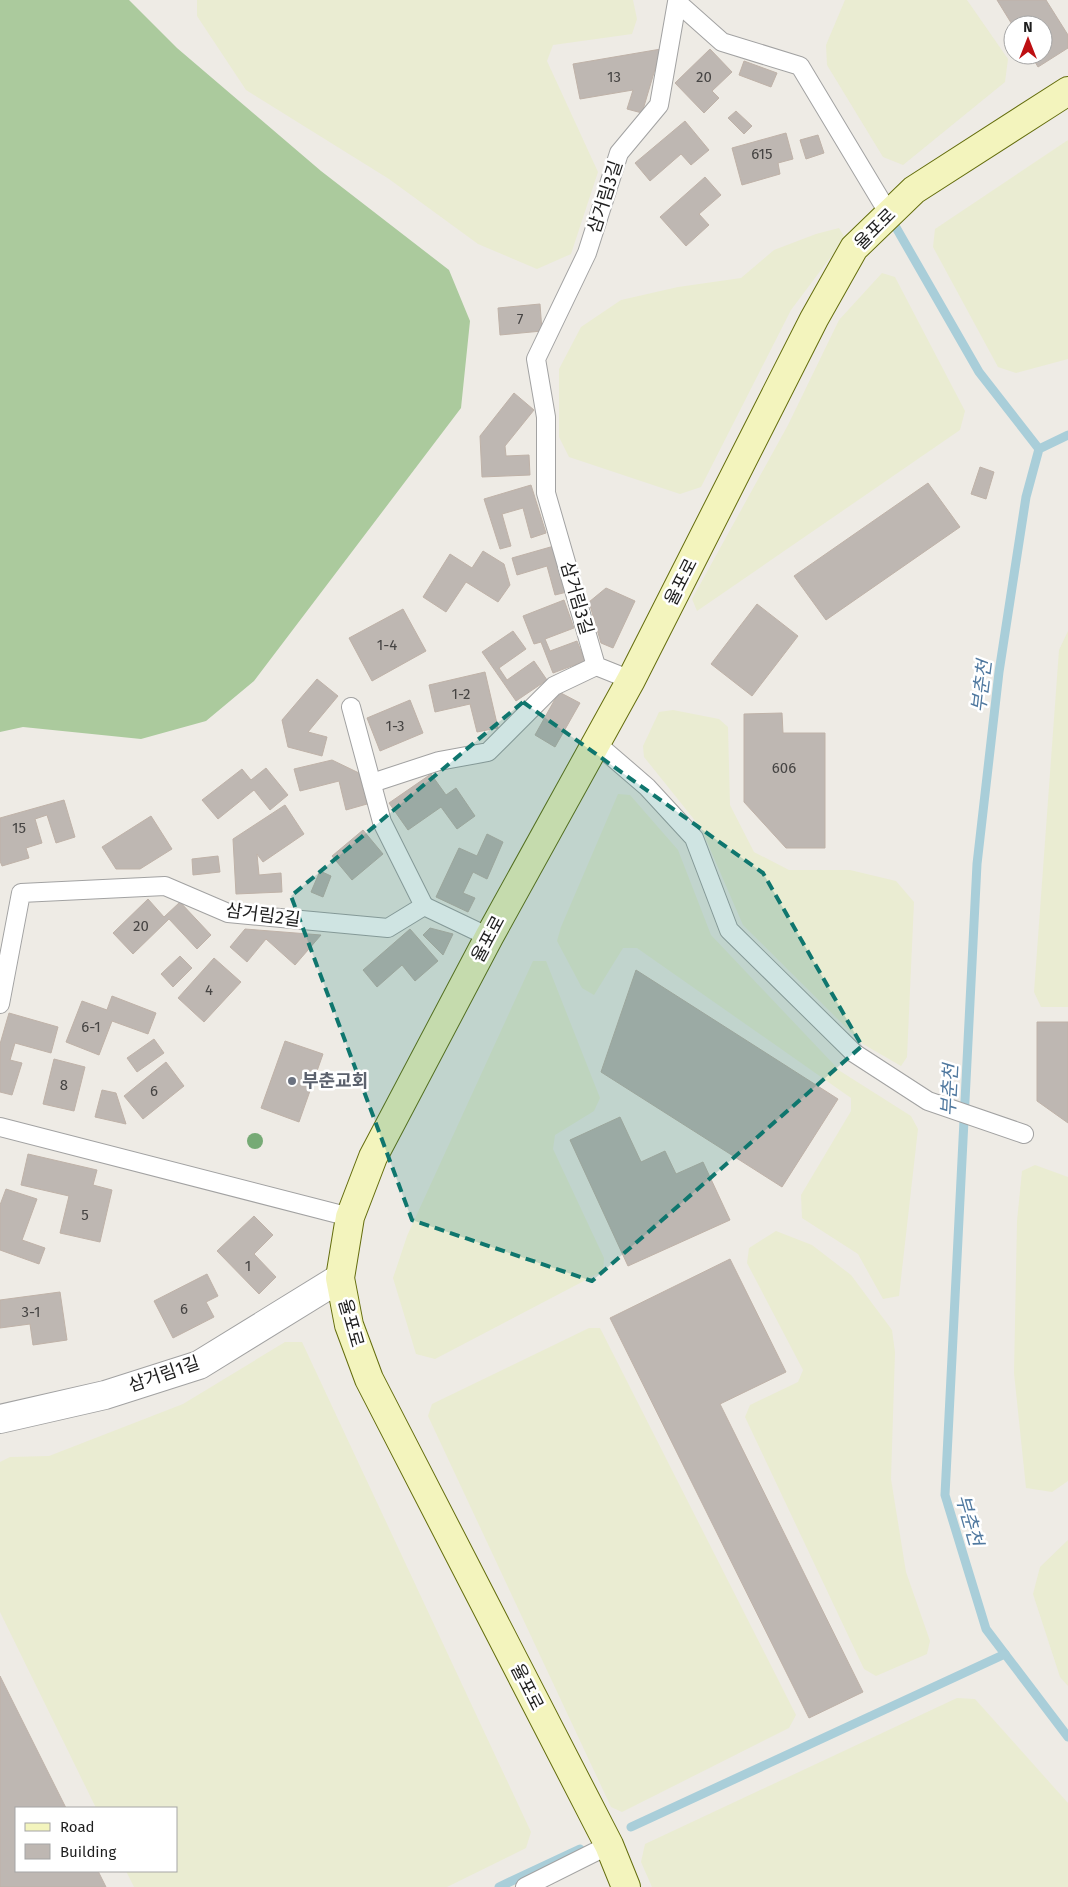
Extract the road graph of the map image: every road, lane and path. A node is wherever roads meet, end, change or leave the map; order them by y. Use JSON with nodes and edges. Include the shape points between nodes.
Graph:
{"nodes":[{"id":1,"x":676,"y":1,"type":"edge"},
{"id":2,"x":1068,"y":91,"type":"edge"},
{"id":3,"x":889,"y":214,"type":"junction"},
{"id":4,"x":596,"y":666,"type":"junction"},
{"id":5,"x":632,"y":680,"type":"junction"},
{"id":6,"x":351,"y":707,"type":"dead end"},
{"id":7,"x":596,"y":743,"type":"junction"},
{"id":8,"x":372,"y":783,"type":"junction"},
{"id":9,"x":424,"y":906,"type":"junction"},
{"id":10,"x":489,"y":937,"type":"junction"},
{"id":11,"x":0,"y":1004,"type":"edge"},
{"id":12,"x":0,"y":1127,"type":"edge"},
{"id":13,"x":1024,"y":1134,"type":"dead end"},
{"id":14,"x":350,"y":1216,"type":"junction"},
{"id":15,"x":340,"y":1278,"type":"junction"},
{"id":16,"x":0,"y":1419,"type":"edge"},
{"id":17,"x":609,"y":1845,"type":"junction"},
{"id":18,"x":525,"y":1887,"type":"edge"},
{"id":19,"x":626,"y":1887,"type":"edge"}],
"edges":[{"from":1,"to":3,"type":"lane","name":"삼거림3길","via":[[722,42],[800,66]]},
{"from":1,"to":4,"type":"lane","name":"삼거림3길","via":[[659,105],[619,153],[587,253],[536,359],[546,417],[546,493]]},
{"from":2,"to":3,"type":"street","name":"율포로","via":[[914,190]]},
{"from":3,"to":5,"type":"street","name":"율포로","via":[[854,248],[814,319]]},
{"from":4,"to":5,"type":"lane"},
{"from":4,"to":8,"type":"lane","via":[[554,686],[488,752],[439,761]]},
{"from":5,"to":7,"type":"street","name":"율포로"},
{"from":6,"to":8,"type":"lane"},
{"from":7,"to":10,"type":"street","name":"율포로"},
{"from":7,"to":13,"type":"lane","via":[[646,787],[694,838],[729,930],[854,1053],[928,1101]]},
{"from":8,"to":9,"type":"lane","via":[[382,822]]},
{"from":9,"to":10,"type":"lane"},
{"from":9,"to":11,"type":"lane","name":"삼거림2길","via":[[388,928],[228,913],[165,886],[21,893]]},
{"from":10,"to":14,"type":"street","name":"율포로","via":[[373,1157]]},
{"from":12,"to":14,"type":"lane"},
{"from":14,"to":15,"type":"street","name":"율포로"},
{"from":15,"to":16,"type":"street","name":"삼거림1길","via":[[199,1365],[104,1395]]},
{"from":15,"to":17,"type":"street","name":"율포로","via":[[349,1325],[383,1409]]},
{"from":17,"to":18,"type":"lane"},
{"from":17,"to":19,"type":"street","name":"율포로"}]}
